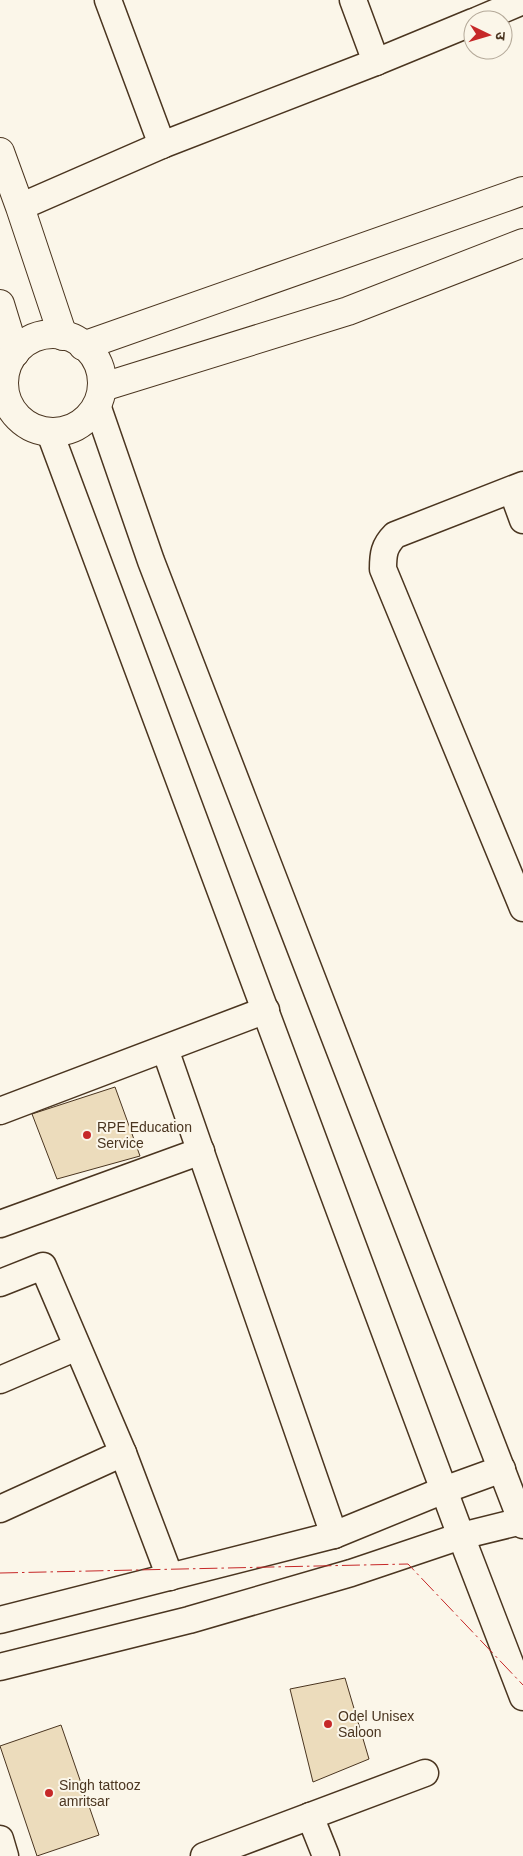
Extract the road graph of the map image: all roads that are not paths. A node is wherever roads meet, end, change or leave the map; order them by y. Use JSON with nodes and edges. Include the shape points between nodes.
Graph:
{"nodes":[{"id":1,"x":108,"y":0,"type":"edge"},
{"id":2,"x":353,"y":0,"type":"edge"},
{"id":3,"x":523,"y":1,"type":"edge"},
{"id":4,"x":502,"y":10,"type":"edge"},
{"id":5,"x":463,"y":26,"type":"edge"},
{"id":6,"x":376,"y":62,"type":"junction"},
{"id":7,"x":162,"y":145,"type":"junction"},
{"id":8,"x":0,"y":152,"type":"edge"},
{"id":9,"x":523,"y":191,"type":"edge"},
{"id":10,"x":20,"y":207,"type":"junction"},
{"id":11,"x":523,"y":243,"type":"edge"},
{"id":12,"x":0,"y":304,"type":"edge"},
{"id":13,"x":73,"y":341,"type":"junction"},
{"id":14,"x":15,"y":353,"type":"junction"},
{"id":15,"x":2,"y":381,"type":"edge"},
{"id":16,"x":100,"y":396,"type":"junction"},
{"id":17,"x":11,"y":426,"type":"edge"},
{"id":18,"x":50,"y":433,"type":"junction"},
{"id":19,"x":517,"y":488,"type":"edge"},
{"id":20,"x":523,"y":520,"type":"edge"},
{"id":21,"x":523,"y":908,"type":"edge"},
{"id":22,"x":266,"y":1010,"type":"junction"},
{"id":23,"x":165,"y":1049,"type":"junction"},
{"id":24,"x":0,"y":1111,"type":"edge"},
{"id":25,"x":201,"y":1151,"type":"junction"},
{"id":26,"x":0,"y":1224,"type":"edge"},
{"id":27,"x":0,"y":1283,"type":"edge"},
{"id":28,"x":77,"y":1346,"type":"junction"},
{"id":29,"x":0,"y":1380,"type":"edge"},
{"id":30,"x":123,"y":1454,"type":"junction"},
{"id":31,"x":502,"y":1469,"type":"junction"},
{"id":32,"x":444,"y":1490,"type":"junction"},
{"id":33,"x":0,"y":1508,"type":"edge"},
{"id":34,"x":522,"y":1523,"type":"edge"},
{"id":35,"x":334,"y":1535,"type":"junction"},
{"id":36,"x":461,"y":1536,"type":"junction"},
{"id":37,"x":170,"y":1577,"type":"junction"},
{"id":38,"x":0,"y":1620,"type":"edge"},
{"id":39,"x":0,"y":1667,"type":"edge"},
{"id":40,"x":523,"y":1697,"type":"edge"},
{"id":41,"x":425,"y":1773,"type":"dead end"},
{"id":42,"x":310,"y":1816,"type":"junction"},
{"id":43,"x":0,"y":1839,"type":"edge"},
{"id":44,"x":6,"y":1856,"type":"edge"},
{"id":45,"x":204,"y":1856,"type":"edge"},
{"id":46,"x":326,"y":1856,"type":"edge"}],
"edges":[{"from":1,"to":7,"type":"street"},
{"from":2,"to":6,"type":"street"},
{"from":3,"to":4,"type":"street"},
{"from":5,"to":6,"type":"street"},
{"from":6,"to":7,"type":"street"},
{"from":7,"to":10,"type":"street"},
{"from":8,"to":10,"type":"street"},
{"from":9,"to":13,"type":"street"},
{"from":10,"to":13,"type":"street"},
{"from":11,"to":16,"type":"street","via":[[348,311]]},
{"from":12,"to":14,"type":"street"},
{"from":13,"to":14,"type":"street","via":[[56,334],[37,337]]},
{"from":13,"to":16,"type":"street","via":[[90,350],[100,367]]},
{"from":14,"to":15,"type":"street"},
{"from":15,"to":17,"type":"street","via":[[6,400],[16,416]]},
{"from":16,"to":18,"type":"street","via":[[86,421],[69,430]]},
{"from":16,"to":31,"type":"street","via":[[155,571]]},
{"from":17,"to":18,"type":"street"},
{"from":18,"to":22,"type":"street"},
{"from":19,"to":20,"type":"street"},
{"from":19,"to":21,"type":"street","via":[[395,535],[386,544],[383,569]]},
{"from":22,"to":23,"type":"street"},
{"from":22,"to":32,"type":"street"},
{"from":23,"to":24,"type":"street"},
{"from":23,"to":25,"type":"street"},
{"from":25,"to":26,"type":"street"},
{"from":25,"to":35,"type":"street"},
{"from":27,"to":28,"type":"street","via":[[43,1266]]},
{"from":28,"to":29,"type":"street"},
{"from":28,"to":30,"type":"street"},
{"from":30,"to":33,"type":"street"},
{"from":30,"to":37,"type":"street"},
{"from":31,"to":32,"type":"street"},
{"from":31,"to":34,"type":"street"},
{"from":32,"to":35,"type":"street"},
{"from":32,"to":36,"type":"street"},
{"from":34,"to":36,"type":"street"},
{"from":35,"to":37,"type":"street"},
{"from":36,"to":39,"type":"street","via":[[351,1574],[189,1620]]},
{"from":36,"to":40,"type":"street"},
{"from":37,"to":38,"type":"street"},
{"from":41,"to":42,"type":"street"},
{"from":42,"to":45,"type":"street"},
{"from":42,"to":46,"type":"street"},
{"from":43,"to":44,"type":"street"}]}
